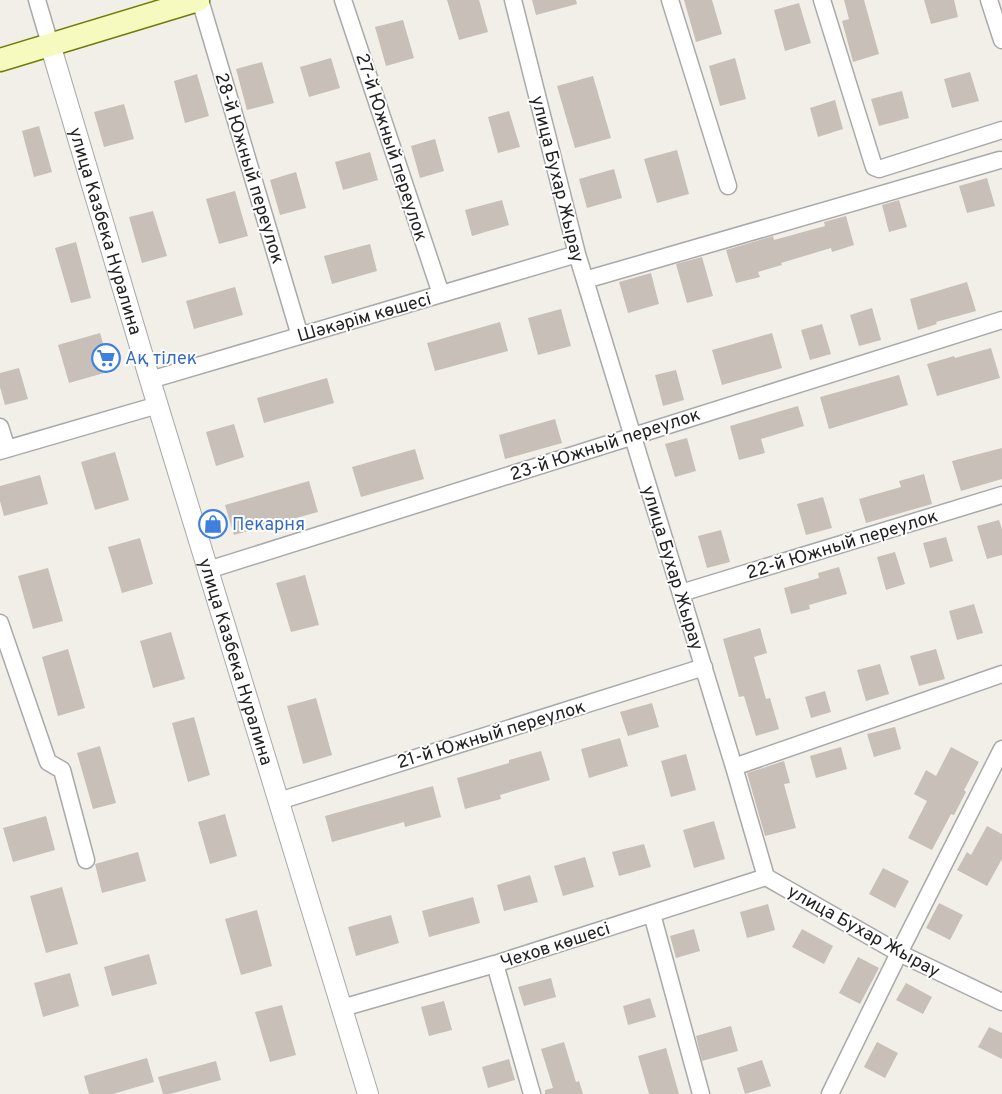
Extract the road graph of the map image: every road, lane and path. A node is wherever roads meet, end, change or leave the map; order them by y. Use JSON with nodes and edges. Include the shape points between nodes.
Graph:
{"nodes":[{"id":1,"x":37,"y":0,"type":"edge"},
{"id":2,"x":199,"y":0,"type":"edge"},
{"id":3,"x":343,"y":0,"type":"edge"},
{"id":4,"x":513,"y":0,"type":"edge"},
{"id":5,"x":670,"y":0,"type":"edge"},
{"id":6,"x":822,"y":0,"type":"edge"},
{"id":7,"x":989,"y":0,"type":"edge"},
{"id":8,"x":1002,"y":40,"type":"edge"},
{"id":9,"x":50,"y":44,"type":"junction"},
{"id":10,"x":0,"y":60,"type":"edge"},
{"id":11,"x":1002,"y":130,"type":"edge"},
{"id":12,"x":1000,"y":160,"type":"dead end"},
{"id":13,"x":728,"y":186,"type":"dead end"},
{"id":14,"x":577,"y":254,"type":"junction"},
{"id":15,"x":585,"y":280,"type":"junction"},
{"id":16,"x":441,"y":294,"type":"junction"},
{"id":17,"x":1002,"y":320,"type":"edge"},
{"id":18,"x":300,"y":336,"type":"junction"},
{"id":19,"x":150,"y":380,"type":"junction"},
{"id":20,"x":158,"y":405,"type":"junction"},
{"id":21,"x":0,"y":427,"type":"edge"},
{"id":22,"x":633,"y":435,"type":"junction"},
{"id":23,"x":3,"y":450,"type":"edge"},
{"id":24,"x":1002,"y":495,"type":"edge"},
{"id":25,"x":208,"y":570,"type":"junction"},
{"id":26,"x":681,"y":593,"type":"junction"},
{"id":27,"x":0,"y":623,"type":"edge"},
{"id":28,"x":704,"y":668,"type":"junction"},
{"id":29,"x":1002,"y":674,"type":"edge"},
{"id":30,"x":1002,"y":749,"type":"edge"},
{"id":31,"x":734,"y":766,"type":"junction"},
{"id":32,"x":278,"y":801,"type":"junction"},
{"id":33,"x":86,"y":860,"type":"dead end"},
{"id":34,"x":766,"y":877,"type":"junction"},
{"id":35,"x":652,"y":914,"type":"junction"},
{"id":36,"x":899,"y":953,"type":"junction"},
{"id":37,"x":495,"y":964,"type":"junction"},
{"id":38,"x":1002,"y":1002,"type":"edge"},
{"id":39,"x":342,"y":1008,"type":"junction"},
{"id":40,"x":368,"y":1094,"type":"edge"},
{"id":41,"x":532,"y":1094,"type":"edge"},
{"id":42,"x":701,"y":1094,"type":"edge"},
{"id":43,"x":830,"y":1094,"type":"edge"}],
"edges":[{"from":1,"to":9,"type":"street","name":"улица Казбека Нуралина"},
{"from":2,"to":9,"type":"main road"},
{"from":2,"to":18,"type":"street","name":"28-й Южный переулок"},
{"from":3,"to":16,"type":"street","name":"27-й Южный переулок"},
{"from":4,"to":14,"type":"street","name":"улица Бухар Жырау"},
{"from":5,"to":13,"type":"street"},
{"from":6,"to":11,"type":"street","via":[[874,167],[879,169]]},
{"from":7,"to":8,"type":"street"},
{"from":9,"to":10,"type":"main road"},
{"from":9,"to":19,"type":"street","name":"улица Казбека Нуралина"},
{"from":12,"to":15,"type":"street"},
{"from":14,"to":15,"type":"street","name":"улица Бухар Жырау"},
{"from":14,"to":16,"type":"street","name":"Шәкәрім көшесі"},
{"from":15,"to":22,"type":"street","name":"улица Бухар Жырау"},
{"from":16,"to":18,"type":"street","name":"Шәкәрім көшесі"},
{"from":17,"to":22,"type":"street","name":"23-й Южный переулок"},
{"from":18,"to":19,"type":"street","name":"Шәкәрім көшесі"},
{"from":19,"to":20,"type":"street","name":"улица Казбека Нуралина"},
{"from":20,"to":23,"type":"street"},
{"from":20,"to":25,"type":"street","name":"улица Казбека Нуралина"},
{"from":21,"to":23,"type":"street"},
{"from":22,"to":25,"type":"street","name":"23-й Южный переулок"},
{"from":22,"to":26,"type":"street","name":"улица Бухар Жырау"},
{"from":24,"to":26,"type":"street","name":"22-й Южный переулок"},
{"from":25,"to":32,"type":"street","name":"улица Казбека Нуралина"},
{"from":26,"to":28,"type":"street","name":"улица Бухар Жырау"},
{"from":27,"to":33,"type":"street","via":[[48,762],[62,770]]},
{"from":28,"to":31,"type":"street","name":"улица Бухар Жырау"},
{"from":28,"to":32,"type":"street","name":"21-й Южный переулок"},
{"from":29,"to":31,"type":"street"},
{"from":30,"to":36,"type":"street"},
{"from":31,"to":34,"type":"street","name":"улица Бухар Жырау"},
{"from":32,"to":39,"type":"street","name":"улица Казбека Нуралина"},
{"from":34,"to":35,"type":"street","name":"Чехов көшесі"},
{"from":34,"to":36,"type":"street","name":"улица Бухар Жырау"},
{"from":35,"to":37,"type":"street","name":"Чехов көшесі"},
{"from":35,"to":42,"type":"street"},
{"from":36,"to":38,"type":"street","name":"улица Бухар Жырау"},
{"from":36,"to":43,"type":"street"},
{"from":37,"to":39,"type":"street","name":"Чехов көшесі"},
{"from":37,"to":41,"type":"street"},
{"from":39,"to":40,"type":"street","name":"улица Казбека Нуралина"}]}
